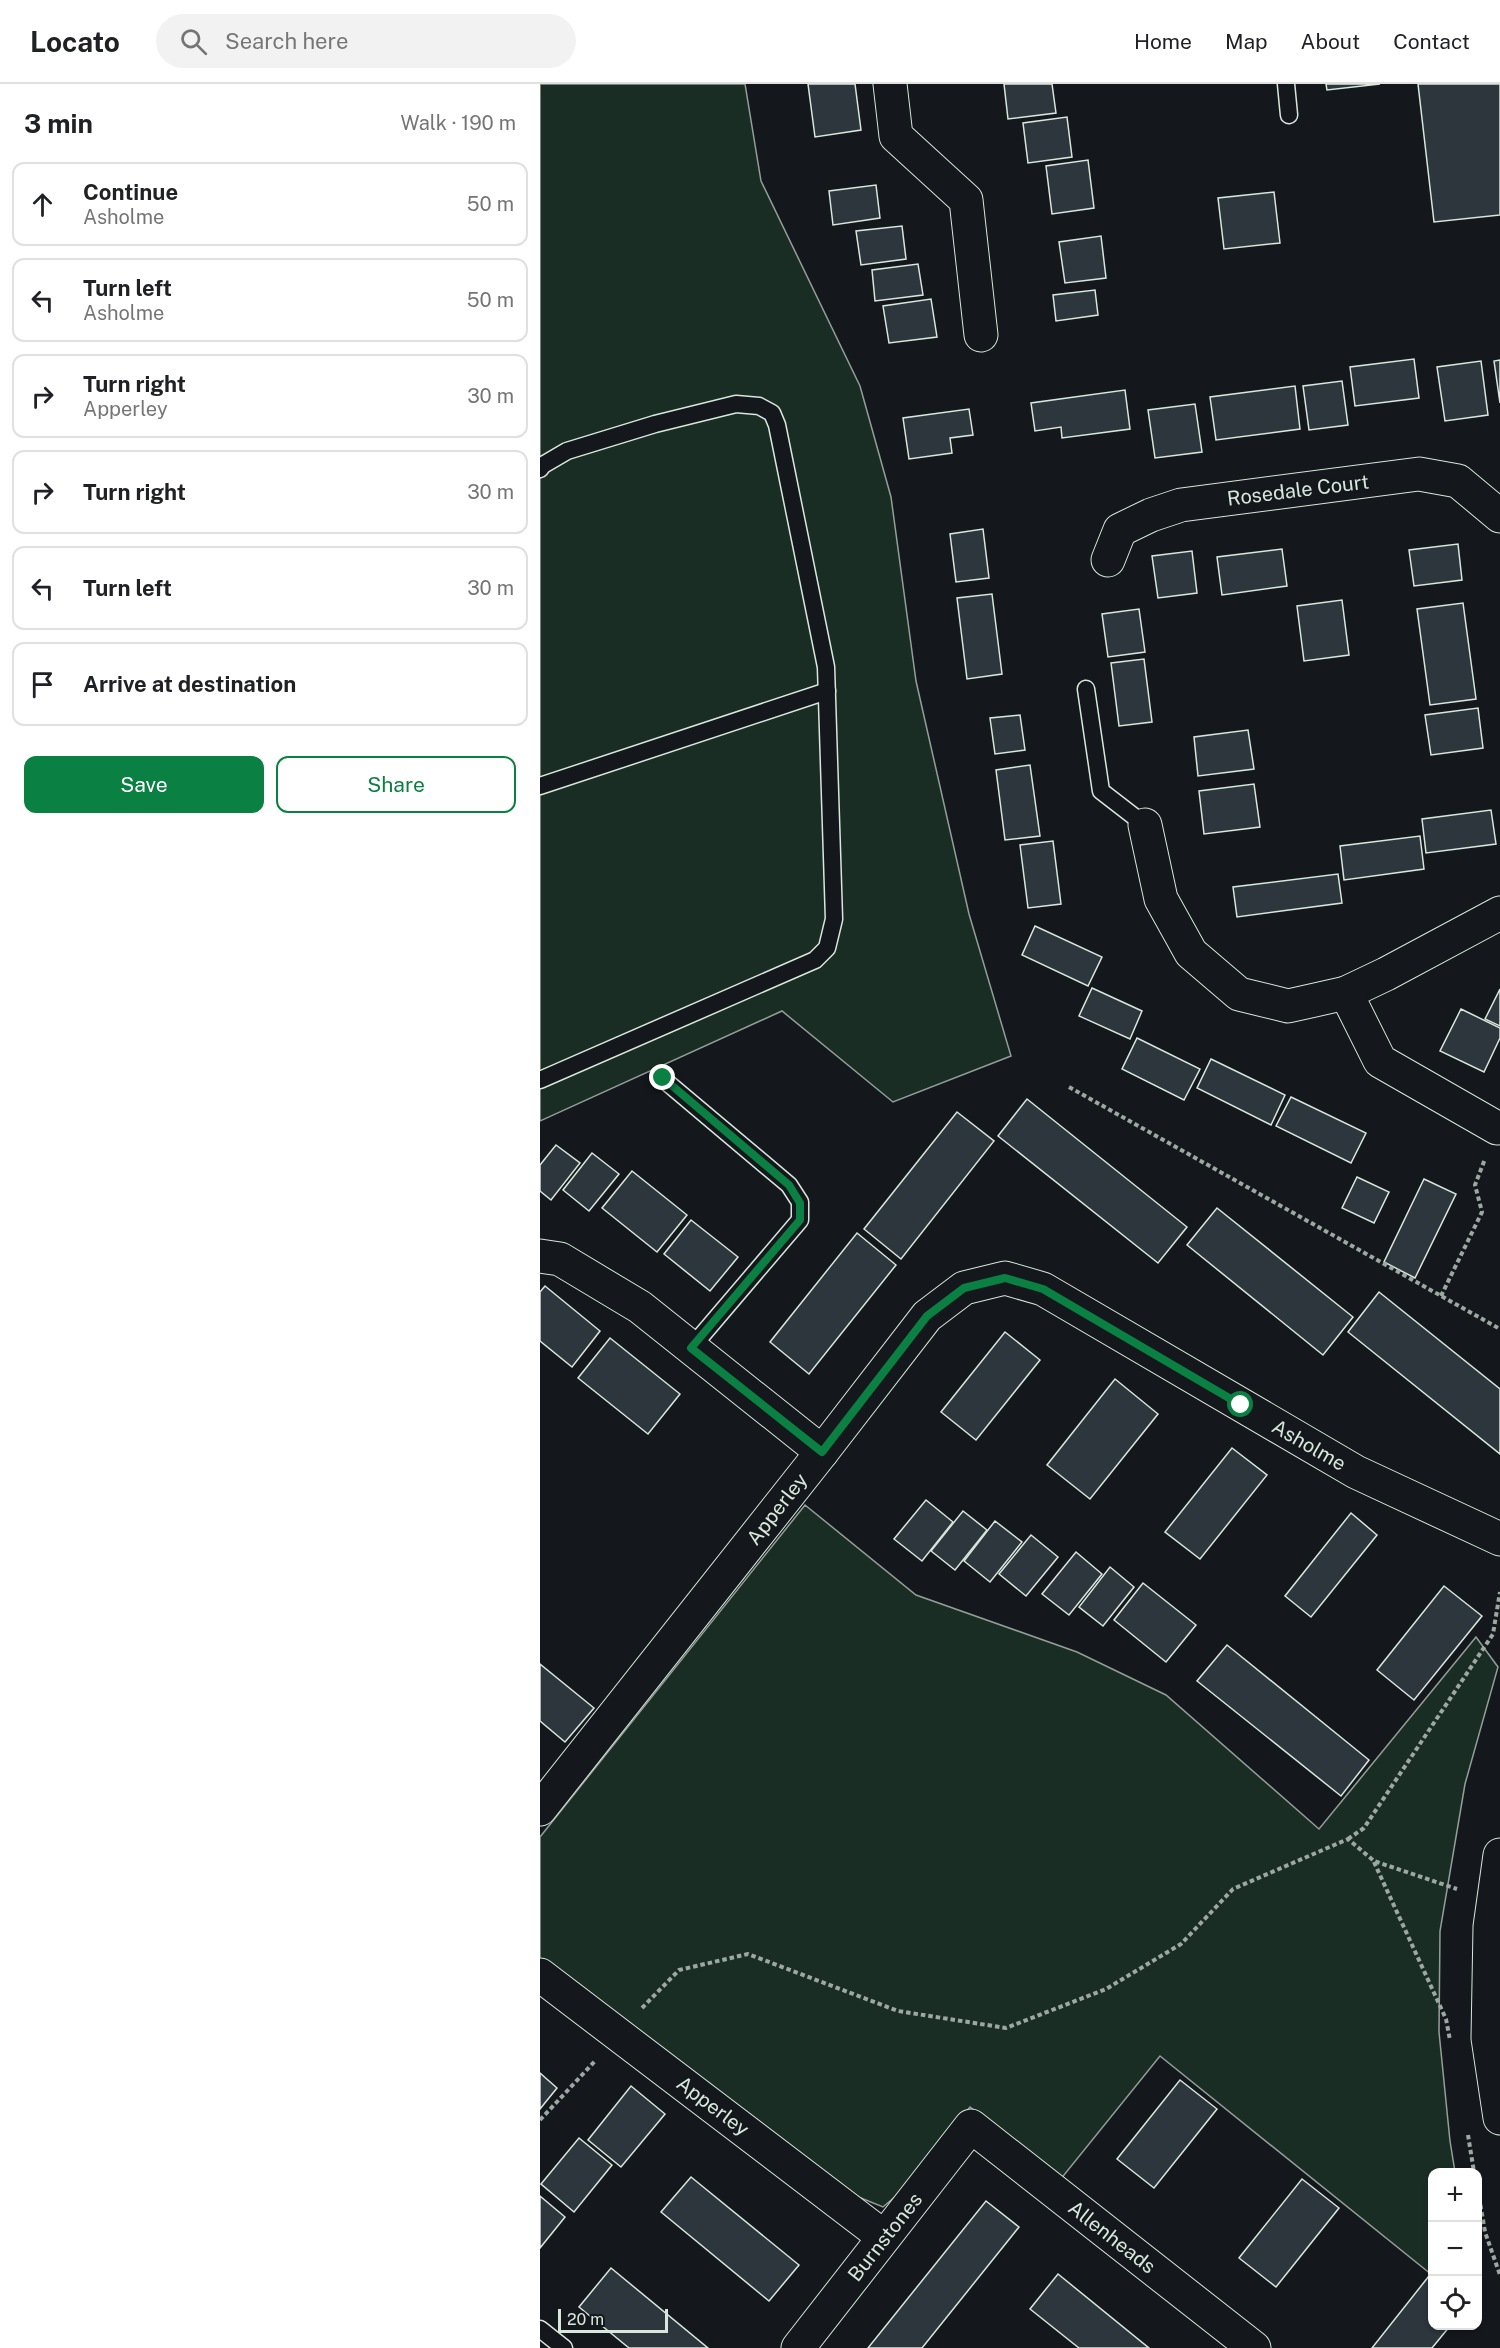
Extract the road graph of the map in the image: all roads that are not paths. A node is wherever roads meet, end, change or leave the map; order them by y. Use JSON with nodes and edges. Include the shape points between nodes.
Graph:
{"nodes":[{"id":1,"x":890,"y":84,"type":"edge"},
{"id":2,"x":1286,"y":84,"type":"edge"},
{"id":3,"x":1289,"y":115,"type":"dead end"},
{"id":4,"x":981,"y":335,"type":"dead end"},
{"id":5,"x":540,"y":469,"type":"edge"},
{"id":6,"x":1495,"y":504,"type":"edge"},
{"id":7,"x":1108,"y":560,"type":"dead end"},
{"id":8,"x":1086,"y":689,"type":"dead end"},
{"id":9,"x":827,"y":691,"type":"junction"},
{"id":10,"x":540,"y":786,"type":"edge"},
{"id":11,"x":1145,"y":825,"type":"joint"},
{"id":12,"x":1500,"y":914,"type":"edge"},
{"id":13,"x":1346,"y":993,"type":"junction"},
{"id":14,"x":663,"y":1078,"type":"dead end"},
{"id":15,"x":540,"y":1080,"type":"edge"},
{"id":16,"x":1497,"y":1128,"type":"road end"},
{"id":17,"x":540,"y":1256,"type":"edge"},
{"id":18,"x":691,"y":1348,"type":"junction"},
{"id":19,"x":822,"y":1452,"type":"junction"},
{"id":20,"x":1500,"y":1539,"type":"edge"},
{"id":21,"x":540,"y":1809,"type":"edge"},
{"id":22,"x":1500,"y":1855,"type":"edge"},
{"id":23,"x":540,"y":1975,"type":"edge"},
{"id":24,"x":1500,"y":2118,"type":"edge"},
{"id":25,"x":971,"y":2126,"type":"joint"},
{"id":26,"x":884,"y":2237,"type":"junction"},
{"id":27,"x":540,"y":2329,"type":"edge"},
{"id":28,"x":564,"y":2348,"type":"edge"},
{"id":29,"x":798,"y":2348,"type":"edge"},
{"id":30,"x":1254,"y":2348,"type":"edge"}],
"edges":[{"from":1,"to":4,"type":"street","via":[[896,136],[966,200]]},
{"from":2,"to":3,"type":"lane"},
{"from":5,"to":9,"type":"lane","via":[[567,451],[736,404],[759,406],[772,413],[826,667]]},
{"from":6,"to":7,"type":"street","name":"Rosedale Court","via":[[1458,481],[1419,474],[1180,505],[1120,530]]},
{"from":8,"to":11,"type":"lane","via":[[1101,791]]},
{"from":9,"to":10,"type":"lane"},
{"from":9,"to":15,"type":"lane","via":[[834,919],[827,948],[815,960]]},
{"from":11,"to":13,"type":"street","via":[[1161,898],[1191,953],[1239,994],[1288,1006]]},
{"from":12,"to":13,"type":"street"},
{"from":13,"to":16,"type":"street","via":[[1380,1061]]},
{"from":14,"to":18,"type":"lane","via":[[789,1185],[800,1203],[800,1220]]},
{"from":17,"to":18,"type":"street","via":[[560,1258],[640,1307]]},
{"from":18,"to":19,"type":"street"},
{"from":19,"to":20,"type":"street","name":"Asholme","via":[[927,1316],[964,1288],[1005,1278],[1043,1289],[1356,1472]]},
{"from":19,"to":21,"type":"street","name":"Apperley"},
{"from":22,"to":24,"type":"street","via":[[1490,1927],[1488,2038]]},
{"from":23,"to":26,"type":"street","name":"Apperley"},
{"from":25,"to":26,"type":"street","name":"Burnstones"},
{"from":25,"to":30,"type":"street","name":"Allenheads"},
{"from":26,"to":29,"type":"street","name":"Burnstones"},
{"from":27,"to":28,"type":"lane"}]}
